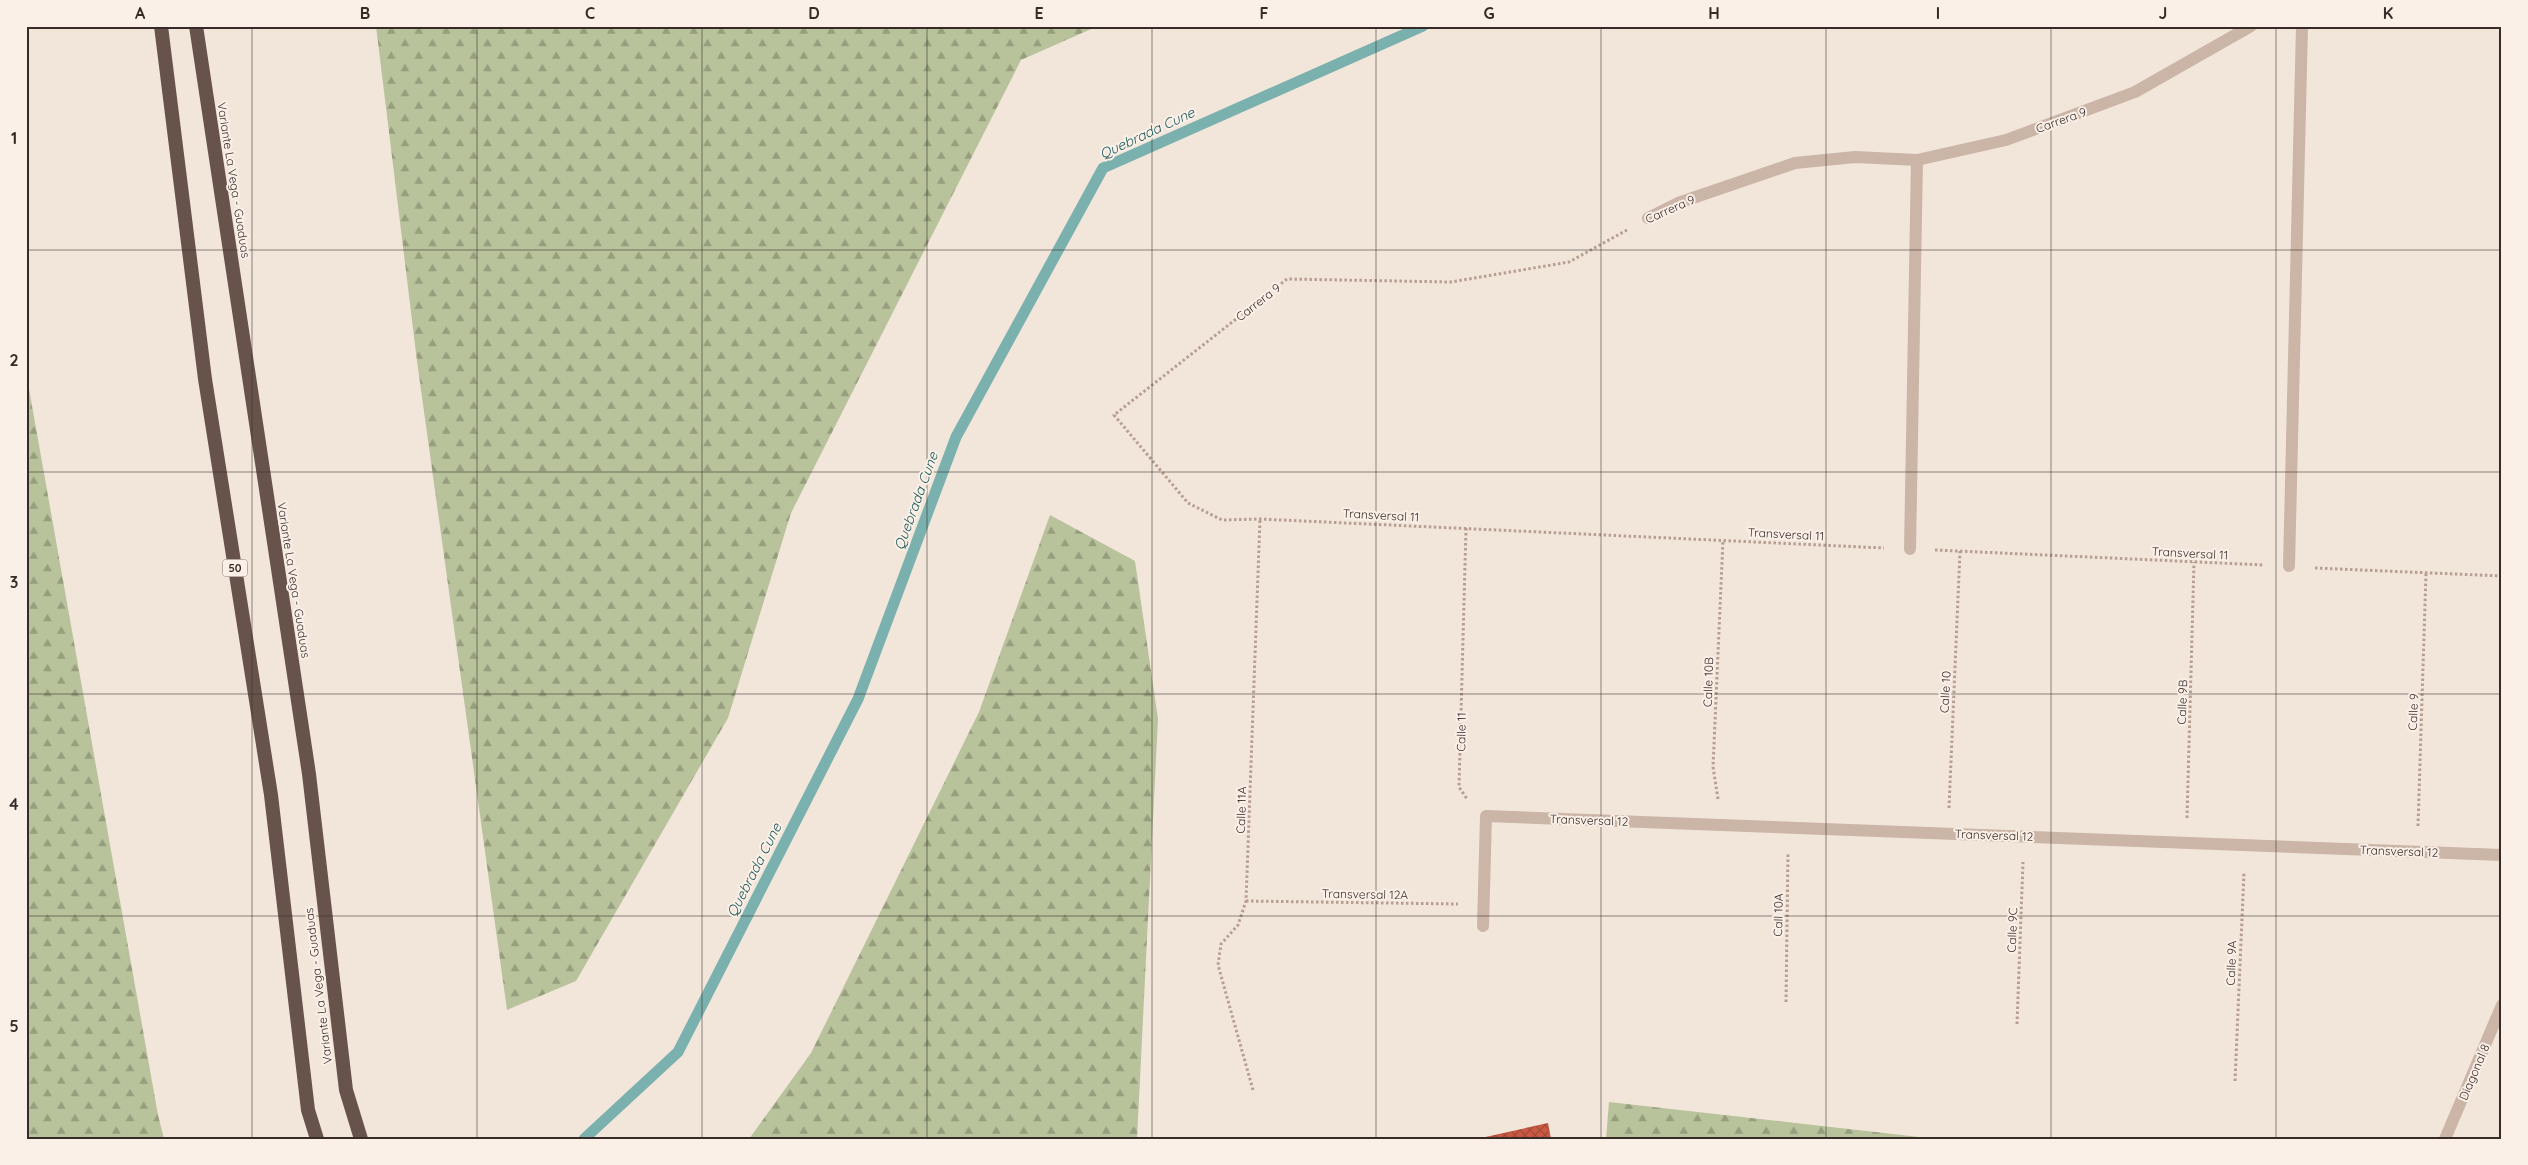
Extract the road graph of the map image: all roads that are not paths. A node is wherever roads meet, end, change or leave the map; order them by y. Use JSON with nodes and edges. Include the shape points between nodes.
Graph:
{"nodes":[{"id":1,"x":161,"y":26,"type":"edge"},
{"id":2,"x":196,"y":26,"type":"edge"},
{"id":3,"x":2251,"y":26,"type":"edge"},
{"id":4,"x":2302,"y":26,"type":"edge"},
{"id":5,"x":1917,"y":160,"type":"junction"},
{"id":6,"x":1648,"y":218,"type":"road end"},
{"id":7,"x":1910,"y":549,"type":"road end"},
{"id":8,"x":2289,"y":566,"type":"road end"},
{"id":9,"x":2502,"y":855,"type":"edge"},
{"id":10,"x":1483,"y":926,"type":"dead end"},
{"id":11,"x":2502,"y":1005,"type":"edge"},
{"id":12,"x":316,"y":1139,"type":"edge"},
{"id":13,"x":361,"y":1139,"type":"edge"},
{"id":14,"x":2445,"y":1139,"type":"edge"}],
"edges":[{"from":1,"to":12,"type":"highway","name":"Variante La Vega - Guaduas","number":"50","via":[[204,379],[271,795],[308,1110]]},
{"from":2,"to":13,"type":"highway","name":"Variante La Vega - Guaduas","via":[[309,774],[346,1090]]},
{"from":3,"to":5,"type":"street","name":"Carrera 9","via":[[2135,92],[2006,140]]},
{"from":4,"to":8,"type":"street"},
{"from":5,"to":6,"type":"street","name":"Carrera 9","via":[[1855,157],[1795,163],[1678,204]]},
{"from":5,"to":7,"type":"street"},
{"from":9,"to":10,"type":"street","name":"Transversal 12","via":[[1486,816]]},
{"from":11,"to":14,"type":"street","name":"Diagonal 8"}]}
